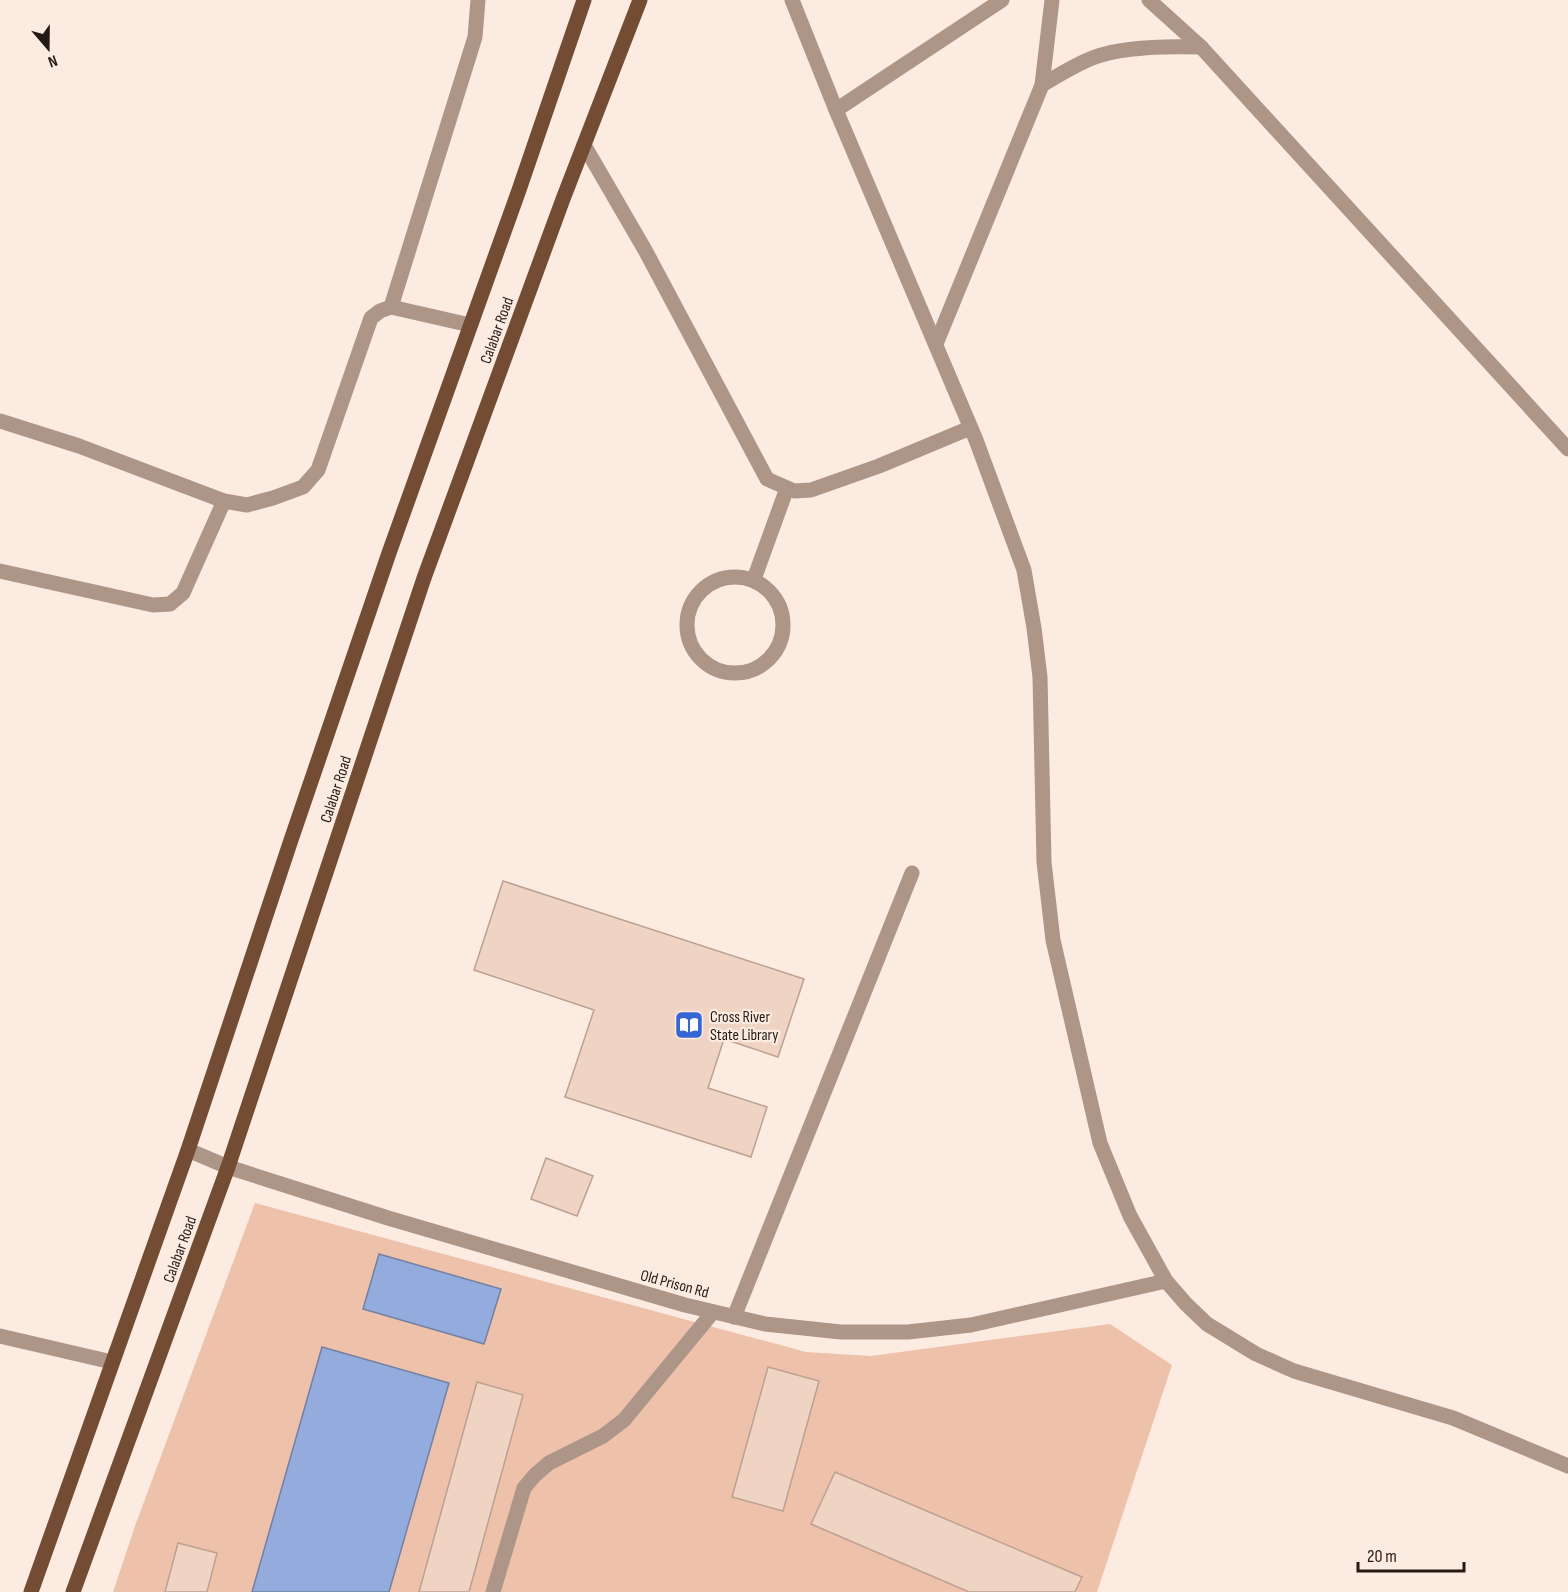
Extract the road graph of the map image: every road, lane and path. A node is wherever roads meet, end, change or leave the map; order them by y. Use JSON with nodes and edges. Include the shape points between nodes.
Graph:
{"nodes":[{"id":1,"x":478,"y":0,"type":"edge"},
{"id":2,"x":584,"y":0,"type":"edge"},
{"id":3,"x":640,"y":0,"type":"edge"},
{"id":4,"x":792,"y":0,"type":"edge"},
{"id":5,"x":1002,"y":0,"type":"edge"},
{"id":6,"x":1052,"y":0,"type":"edge"},
{"id":7,"x":1149,"y":0,"type":"edge"},
{"id":8,"x":1201,"y":47,"type":"junction"},
{"id":9,"x":1042,"y":85,"type":"junction"},
{"id":10,"x":836,"y":110,"type":"junction"},
{"id":11,"x":584,"y":145,"type":"junction"},
{"id":12,"x":391,"y":307,"type":"junction"},
{"id":13,"x":470,"y":325,"type":"junction"},
{"id":14,"x":936,"y":344,"type":"junction"},
{"id":15,"x":0,"y":421,"type":"edge"},
{"id":16,"x":970,"y":428,"type":"junction"},
{"id":17,"x":1568,"y":448,"type":"edge"},
{"id":18,"x":787,"y":488,"type":"junction"},
{"id":19,"x":224,"y":501,"type":"junction"},
{"id":20,"x":0,"y":572,"type":"edge"},
{"id":21,"x":754,"y":579,"type":"junction"},
{"id":22,"x":912,"y":873,"type":"dead end"},
{"id":23,"x":188,"y":1150,"type":"junction"},
{"id":24,"x":228,"y":1167,"type":"junction"},
{"id":25,"x":1166,"y":1281,"type":"junction"},
{"id":26,"x":713,"y":1312,"type":"junction"},
{"id":27,"x":734,"y":1317,"type":"junction"},
{"id":28,"x":0,"y":1336,"type":"edge"},
{"id":29,"x":112,"y":1362,"type":"junction"},
{"id":30,"x":1568,"y":1466,"type":"edge"},
{"id":31,"x":31,"y":1592,"type":"edge"},
{"id":32,"x":73,"y":1592,"type":"edge"},
{"id":33,"x":493,"y":1592,"type":"edge"}],
"edges":[{"from":1,"to":12,"type":"street","via":[[475,37]]},
{"from":2,"to":13,"type":"main road","name":"Calabar Road"},
{"from":3,"to":11,"type":"main road","name":"Calabar Road"},
{"from":4,"to":10,"type":"street"},
{"from":5,"to":10,"type":"street"},
{"from":6,"to":9,"type":"street"},
{"from":7,"to":8,"type":"street"},
{"from":8,"to":9,"type":"street","via":[[1165,46],[1098,56]]},
{"from":8,"to":17,"type":"street"},
{"from":9,"to":14,"type":"street"},
{"from":10,"to":14,"type":"street"},
{"from":11,"to":18,"type":"street","via":[[645,250],[767,479]]},
{"from":11,"to":24,"type":"main road","name":"Calabar Road","via":[[424,578]]},
{"from":12,"to":13,"type":"street"},
{"from":12,"to":19,"type":"street","via":[[371,318],[318,470],[303,487],[273,498],[247,505]]},
{"from":13,"to":23,"type":"main road","name":"Calabar Road","via":[[320,754]]},
{"from":14,"to":16,"type":"street"},
{"from":15,"to":19,"type":"street","via":[[79,446]]},
{"from":16,"to":18,"type":"street","via":[[838,482],[811,490]]},
{"from":16,"to":25,"type":"street","via":[[1024,570],[1034,628],[1040,677],[1044,862],[1053,940],[1100,1143],[1130,1216]]},
{"from":18,"to":21,"type":"street"},
{"from":19,"to":20,"type":"street","via":[[183,593],[170,604],[153,605]]},
{"from":21,"to":21,"type":"street","via":[[776,597],[785,623],[778,650],[757,669],[730,674],[704,664],[688,641],[687,614],[696,597],[701,589],[725,576]]},
{"from":22,"to":27,"type":"street"},
{"from":23,"to":24,"type":"street","name":"Old Prison Rd"},
{"from":23,"to":29,"type":"main road","name":"Calabar Road"},
{"from":24,"to":26,"type":"street","name":"Old Prison Rd"},
{"from":24,"to":32,"type":"main road","name":"Calabar Road"},
{"from":25,"to":27,"type":"street","name":"Old Prison Rd","via":[[971,1325],[908,1332],[841,1332]]},
{"from":25,"to":30,"type":"street","via":[[1207,1324],[1256,1354],[1294,1371],[1453,1418]]},
{"from":26,"to":27,"type":"street","name":"Old Prison Rd"},
{"from":26,"to":33,"type":"street","via":[[624,1420],[603,1436],[549,1463],[524,1488]]},
{"from":28,"to":29,"type":"street"},
{"from":29,"to":31,"type":"main road","name":"Calabar Road"}]}
